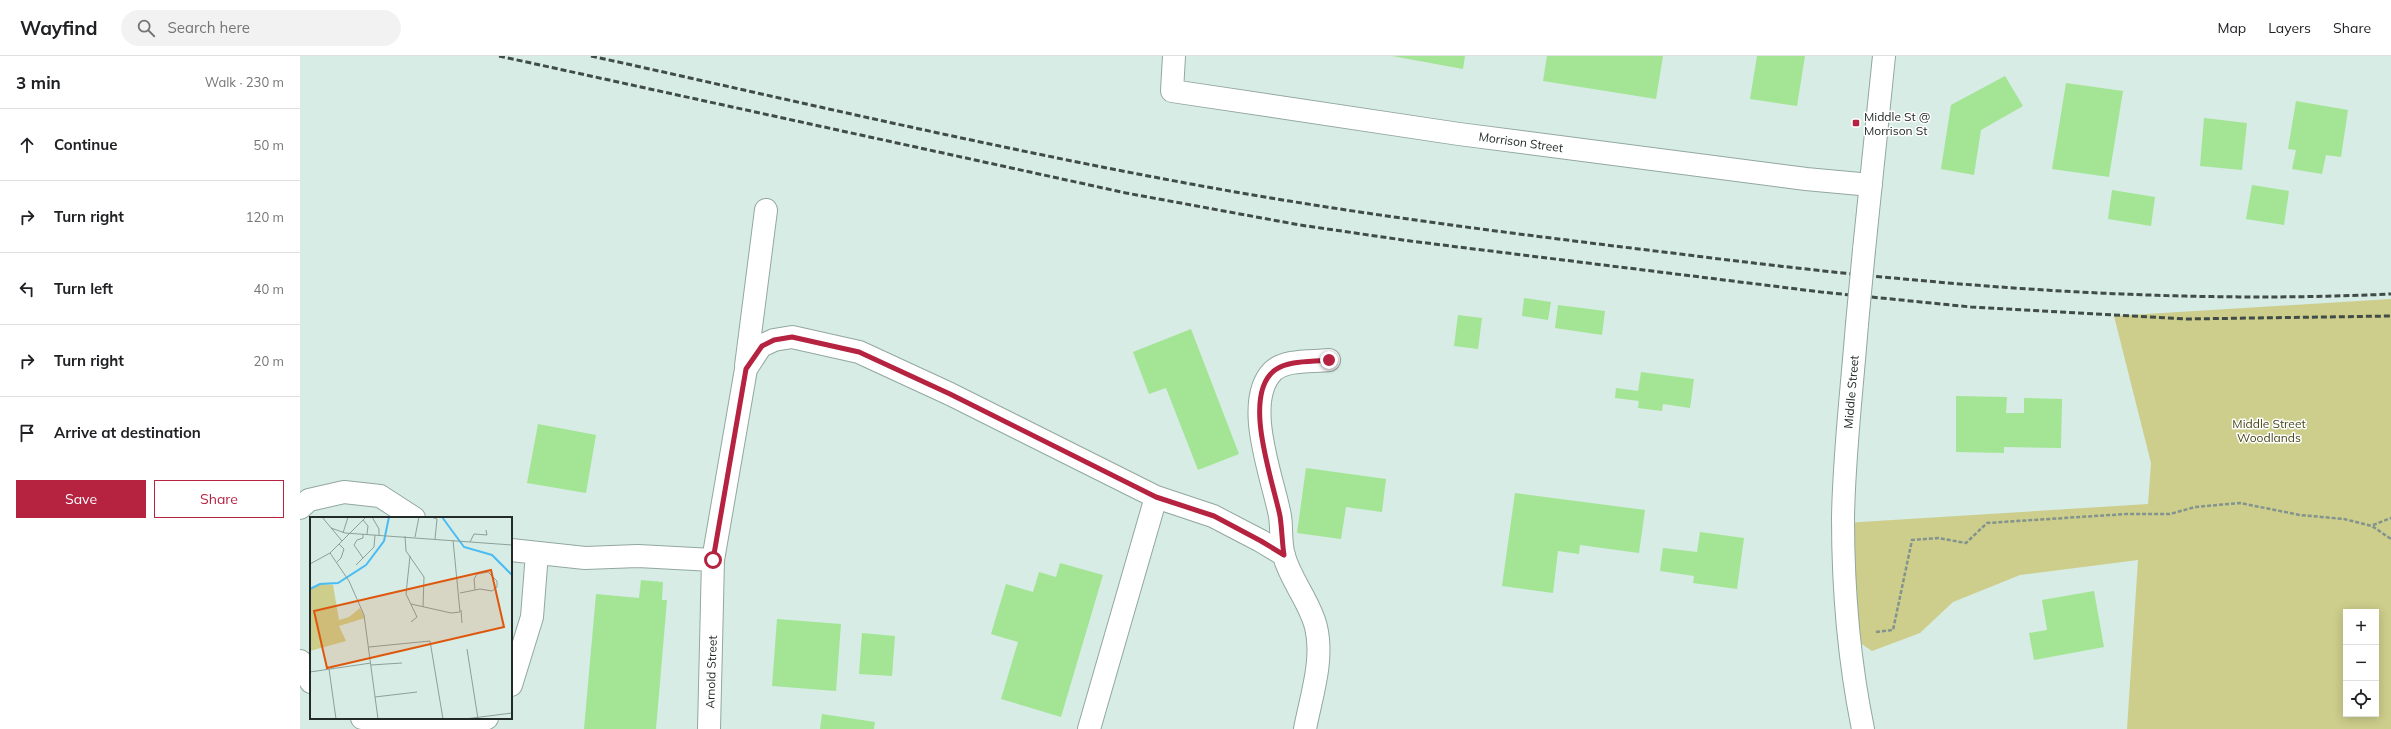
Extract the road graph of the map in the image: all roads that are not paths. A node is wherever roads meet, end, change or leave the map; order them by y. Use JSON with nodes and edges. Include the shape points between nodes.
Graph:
{"nodes":[{"id":1,"x":1174,"y":56,"type":"edge"},
{"id":2,"x":1884,"y":56,"type":"edge"},
{"id":3,"x":1871,"y":185,"type":"junction"},
{"id":4,"x":766,"y":210,"type":"dead end"},
{"id":5,"x":1329,"y":360,"type":"dead end"},
{"id":6,"x":746,"y":369,"type":"junction"},
{"id":7,"x":1156,"y":497,"type":"junction"},
{"id":8,"x":300,"y":508,"type":"edge"},
{"id":9,"x":412,"y":517,"type":"edge"},
{"id":10,"x":512,"y":550,"type":"edge"},
{"id":11,"x":537,"y":553,"type":"junction"},
{"id":12,"x":1284,"y":555,"type":"junction"},
{"id":13,"x":713,"y":560,"type":"junction"},
{"id":14,"x":300,"y":661,"type":"edge"},
{"id":15,"x":310,"y":680,"type":"edge"},
{"id":16,"x":512,"y":682,"type":"edge"},
{"id":17,"x":367,"y":719,"type":"edge"},
{"id":18,"x":485,"y":719,"type":"edge"},
{"id":19,"x":709,"y":729,"type":"edge"},
{"id":20,"x":1089,"y":729,"type":"edge"},
{"id":21,"x":1305,"y":729,"type":"edge"},
{"id":22,"x":1863,"y":729,"type":"edge"}],
"edges":[{"from":1,"to":3,"type":"street","name":"Morrison Street","via":[[1172,91],[1459,134],[1806,180]]},
{"from":2,"to":3,"type":"street","name":"Middle Street"},
{"from":3,"to":22,"type":"street","name":"Middle Street","bridge":true,"via":[[1857,324],[1843,519],[1850,636]]},
{"from":4,"to":6,"type":"street","name":"Arnold Street"},
{"from":5,"to":12,"type":"street","via":[[1285,365],[1274,370],[1262,387],[1259,401],[1260,431],[1280,517]]},
{"from":6,"to":7,"type":"street","via":[[762,346],[774,340],[792,337],[859,352],[950,394]]},
{"from":6,"to":13,"type":"street","name":"Arnold Street"},
{"from":7,"to":12,"type":"street","via":[[1214,516]]},
{"from":7,"to":20,"type":"street"},
{"from":8,"to":9,"type":"street","via":[[309,500],[344,492],[380,496]]},
{"from":10,"to":11,"type":"street"},
{"from":11,"to":13,"type":"street","via":[[585,558],[638,556]]},
{"from":11,"to":16,"type":"street","via":[[532,617]]},
{"from":12,"to":21,"type":"street","via":[[1316,628],[1318,649],[1315,679]]},
{"from":13,"to":19,"type":"street","name":"Arnold Street"},
{"from":14,"to":15,"type":"street"},
{"from":17,"to":18,"type":"street","via":[[399,725],[463,728]]}]}
